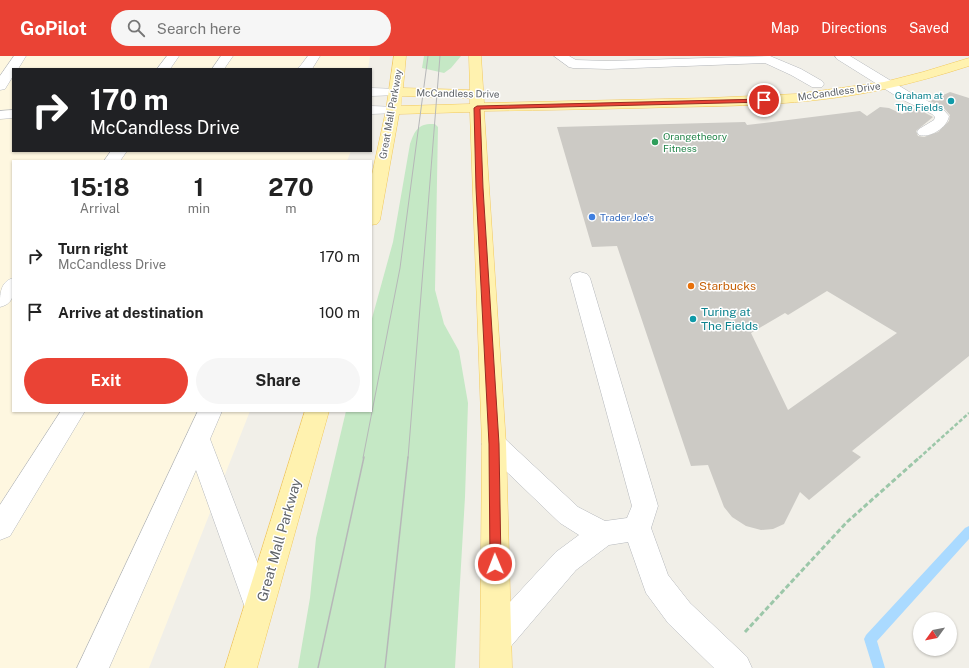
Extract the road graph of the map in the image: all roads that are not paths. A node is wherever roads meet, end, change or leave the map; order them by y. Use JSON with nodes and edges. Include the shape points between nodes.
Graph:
{"nodes":[{"id":1,"x":20,"y":56,"type":"edge"},
{"id":2,"x":173,"y":56,"type":"edge"},
{"id":3,"x":227,"y":56,"type":"edge"},
{"id":4,"x":314,"y":56,"type":"edge"},
{"id":5,"x":400,"y":56,"type":"edge"},
{"id":6,"x":476,"y":56,"type":"edge"},
{"id":7,"x":560,"y":56,"type":"edge"},
{"id":8,"x":841,"y":56,"type":"edge"},
{"id":9,"x":950,"y":56,"type":"edge"},
{"id":10,"x":740,"y":58,"type":"edge"},
{"id":11,"x":969,"y":62,"type":"edge"},
{"id":12,"x":164,"y":68,"type":"edge"},
{"id":13,"x":219,"y":68,"type":"edge"},
{"id":14,"x":306,"y":68,"type":"edge"},
{"id":15,"x":873,"y":76,"type":"junction"},
{"id":16,"x":817,"y":84,"type":"junction"},
{"id":17,"x":887,"y":84,"type":"junction"},
{"id":18,"x":0,"y":86,"type":"edge"},
{"id":19,"x":372,"y":92,"type":"edge"},
{"id":20,"x":395,"y":92,"type":"junction"},
{"id":21,"x":477,"y":101,"type":"junction"},
{"id":22,"x":372,"y":110,"type":"edge"},
{"id":23,"x":393,"y":110,"type":"junction"},
{"id":24,"x":12,"y":114,"type":"edge"},
{"id":25,"x":0,"y":115,"type":"edge"},
{"id":26,"x":924,"y":132,"type":"dead end"},
{"id":27,"x":373,"y":200,"type":"edge"},
{"id":28,"x":372,"y":210,"type":"edge"},
{"id":29,"x":580,"y":278,"type":"dead end"},
{"id":30,"x":12,"y":285,"type":"edge"},
{"id":31,"x":0,"y":301,"type":"edge"},
{"id":32,"x":72,"y":412,"type":"edge"},
{"id":33,"x":210,"y":412,"type":"edge"},
{"id":34,"x":317,"y":412,"type":"edge"},
{"id":35,"x":197,"y":438,"type":"junction"},
{"id":36,"x":494,"y":444,"type":"junction"},
{"id":37,"x":0,"y":528,"type":"edge"},
{"id":38,"x":637,"y":528,"type":"junction"},
{"id":39,"x":602,"y":534,"type":"junction"},
{"id":40,"x":259,"y":606,"type":"junction"},
{"id":41,"x":496,"y":654,"type":"edge"},
{"id":42,"x":730,"y":662,"type":"edge"},
{"id":43,"x":93,"y":668,"type":"edge"},
{"id":44,"x":241,"y":668,"type":"edge"}],
"edges":[{"from":1,"to":18,"type":"street"},
{"from":2,"to":12,"type":"street"},
{"from":3,"to":13,"type":"street"},
{"from":4,"to":14,"type":"street"},
{"from":5,"to":20,"type":"main road","name":"Great Mall Parkway"},
{"from":6,"to":21,"type":"main road"},
{"from":7,"to":10,"type":"street","via":[[573,64],[608,65]]},
{"from":8,"to":15,"type":"street"},
{"from":9,"to":15,"type":"main road","name":"McCandless Drive"},
{"from":10,"to":16,"type":"street","via":[[767,59]]},
{"from":11,"to":17,"type":"main road","name":"McCandless Drive"},
{"from":15,"to":16,"type":"main road","name":"McCandless Drive"},
{"from":15,"to":17,"type":"street"},
{"from":16,"to":21,"type":"main road","name":"McCandless Drive","via":[[695,92],[515,95]]},
{"from":17,"to":21,"type":"main road","name":"McCandless Drive","via":[[857,90],[764,100]]},
{"from":17,"to":26,"type":"street","via":[[942,116],[941,122]]},
{"from":19,"to":20,"type":"street"},
{"from":20,"to":21,"type":"main road","name":"McCandless Drive"},
{"from":20,"to":23,"type":"main road","name":"Great Mall Parkway"},
{"from":21,"to":23,"type":"main road","name":"McCandless Drive"},
{"from":21,"to":36,"type":"main road","via":[[480,204]]},
{"from":22,"to":23,"type":"street"},
{"from":23,"to":27,"type":"main road","name":"Great Mall Parkway"},
{"from":24,"to":25,"type":"street"},
{"from":27,"to":28,"type":"main road","name":"Great Mall Parkway"},
{"from":29,"to":38,"type":"street","via":[[645,506]]},
{"from":30,"to":31,"type":"street"},
{"from":32,"to":37,"type":"street"},
{"from":33,"to":35,"type":"street"},
{"from":34,"to":40,"type":"main road","name":"Great Mall Parkway"},
{"from":35,"to":40,"type":"street"},
{"from":35,"to":43,"type":"street"},
{"from":36,"to":39,"type":"street","via":[[569,515]]},
{"from":36,"to":41,"type":"main road"},
{"from":38,"to":39,"type":"street"},
{"from":38,"to":42,"type":"street","via":[[656,583],[680,613]]},
{"from":39,"to":41,"type":"street","via":[[566,561]]},
{"from":40,"to":44,"type":"main road","name":"Great Mall Parkway"}]}
